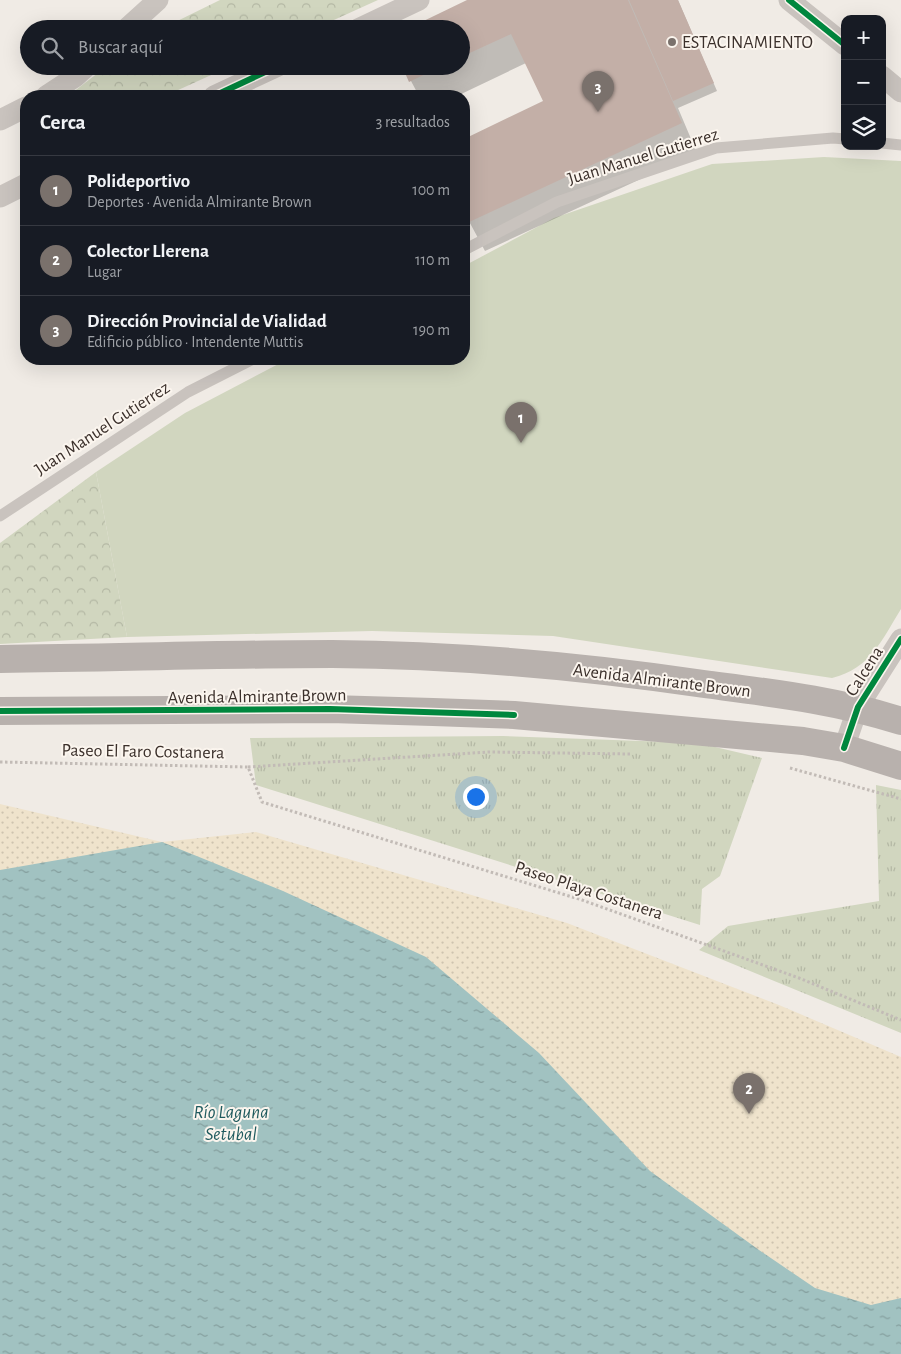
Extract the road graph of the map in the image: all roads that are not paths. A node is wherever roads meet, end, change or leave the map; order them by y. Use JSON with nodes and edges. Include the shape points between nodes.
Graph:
{"nodes":[{"id":1,"x":158,"y":0,"type":"edge"},
{"id":2,"x":419,"y":0,"type":"edge"},
{"id":3,"x":789,"y":0,"type":"edge"},
{"id":4,"x":136,"y":20,"type":"edge"},
{"id":5,"x":377,"y":20,"type":"edge"},
{"id":6,"x":841,"y":42,"type":"edge"},
{"id":7,"x":77,"y":75,"type":"edge"},
{"id":8,"x":259,"y":75,"type":"edge"},
{"id":9,"x":886,"y":79,"type":"edge"},
{"id":10,"x":55,"y":90,"type":"edge"},
{"id":11,"x":227,"y":90,"type":"edge"},
{"id":12,"x":901,"y":92,"type":"edge"},
{"id":13,"x":20,"y":110,"type":"edge"},
{"id":14,"x":0,"y":120,"type":"edge"},
{"id":15,"x":841,"y":139,"type":"edge"},
{"id":16,"x":886,"y":143,"type":"edge"},
{"id":17,"x":901,"y":145,"type":"edge"},
{"id":18,"x":20,"y":187,"type":"edge"},
{"id":19,"x":0,"y":197,"type":"edge"},
{"id":20,"x":470,"y":247,"type":"edge"},
{"id":21,"x":241,"y":365,"type":"edge"},
{"id":22,"x":0,"y":516,"type":"edge"},
{"id":23,"x":901,"y":639,"type":"edge"},
{"id":24,"x":0,"y":659,"type":"edge"},
{"id":25,"x":858,"y":707,"type":"junction"},
{"id":26,"x":0,"y":711,"type":"edge"},
{"id":27,"x":901,"y":721,"type":"edge"},
{"id":28,"x":844,"y":748,"type":"junction"},
{"id":29,"x":901,"y":766,"type":"edge"}],
"edges":[{"from":1,"to":4,"type":"street"},
{"from":2,"to":5,"type":"street"},
{"from":3,"to":6,"type":"street"},
{"from":7,"to":10,"type":"street"},
{"from":8,"to":11,"type":"street"},
{"from":9,"to":12,"type":"street"},
{"from":13,"to":14,"type":"street"},
{"from":15,"to":20,"type":"lane","name":"Juan Manuel Gutierrez","via":[[716,148],[557,202]]},
{"from":16,"to":17,"type":"lane"},
{"from":18,"to":19,"type":"street"},
{"from":21,"to":22,"type":"lane","name":"Juan Manuel Gutierrez","via":[[188,392]]},
{"from":23,"to":25,"type":"street","name":"Calcena"},
{"from":24,"to":25,"type":"main road","name":"Avenida Almirante Brown","via":[[334,654],[500,661],[645,675]]},
{"from":25,"to":27,"type":"main road","name":"Avenida Almirante Brown"},
{"from":25,"to":28,"type":"street","name":"Calcena"},
{"from":26,"to":28,"type":"main road","name":"Avenida Almirante Brown","via":[[330,709],[514,716],[803,741]]},
{"from":28,"to":29,"type":"main road","name":"Avenida Almirante Brown"}]}
